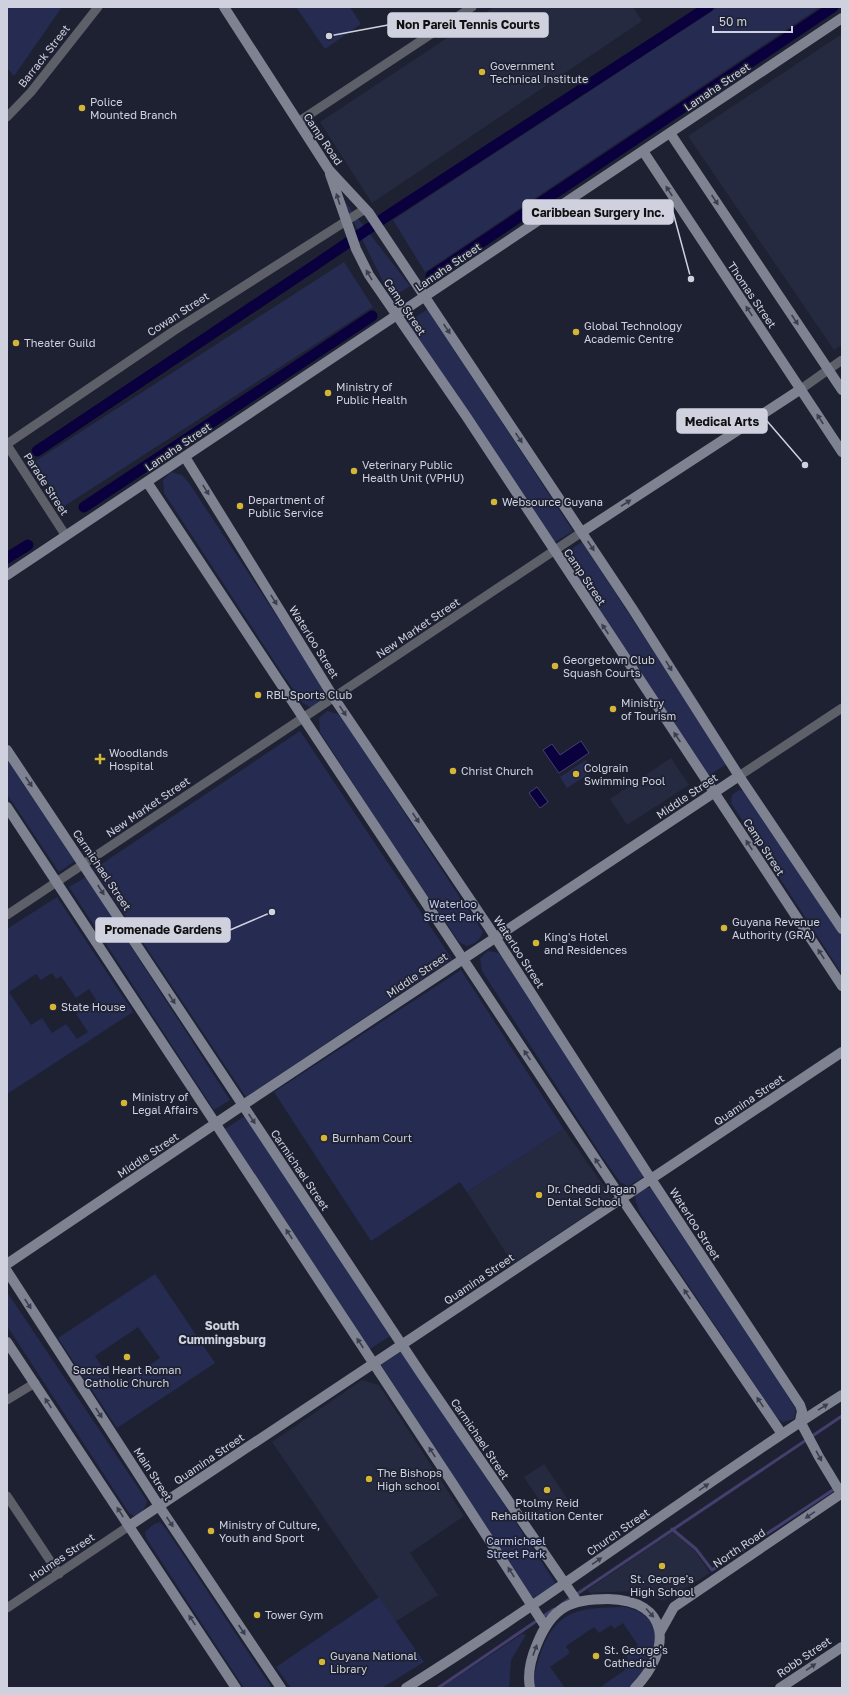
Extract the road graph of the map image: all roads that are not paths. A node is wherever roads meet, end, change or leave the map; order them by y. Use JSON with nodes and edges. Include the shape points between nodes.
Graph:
{"nodes":[{"id":1,"x":98,"y":7,"type":"edge"},
{"id":2,"x":224,"y":7,"type":"edge"},
{"id":3,"x":472,"y":7,"type":"edge"},
{"id":4,"x":842,"y":18,"type":"edge"},
{"id":5,"x":7,"y":117,"type":"edge"},
{"id":6,"x":298,"y":122,"type":"junction"},
{"id":7,"x":670,"y":133,"type":"junction"},
{"id":8,"x":643,"y":151,"type":"junction"},
{"id":9,"x":329,"y":170,"type":"junction"},
{"id":10,"x":367,"y":211,"type":"junction"},
{"id":11,"x":347,"y":225,"type":"junction"},
{"id":12,"x":423,"y":293,"type":"junction"},
{"id":13,"x":394,"y":313,"type":"junction"},
{"id":14,"x":842,"y":360,"type":"edge"},
{"id":15,"x":828,"y":370,"type":"junction"},
{"id":16,"x":800,"y":389,"type":"junction"},
{"id":17,"x":842,"y":390,"type":"edge"},
{"id":18,"x":7,"y":444,"type":"edge"},
{"id":19,"x":842,"y":452,"type":"edge"},
{"id":20,"x":185,"y":457,"type":"junction"},
{"id":21,"x":147,"y":482,"type":"junction"},
{"id":22,"x":582,"y":532,"type":"junction"},
{"id":23,"x":66,"y":536,"type":"junction"},
{"id":24,"x":553,"y":551,"type":"junction"},
{"id":25,"x":7,"y":575,"type":"edge"},
{"id":26,"x":334,"y":698,"type":"junction"},
{"id":27,"x":842,"y":708,"type":"edge"},
{"id":28,"x":303,"y":718,"type":"junction"},
{"id":29,"x":7,"y":750,"type":"edge"},
{"id":30,"x":739,"y":776,"type":"junction"},
{"id":31,"x":714,"y":793,"type":"junction"},
{"id":32,"x":7,"y":807,"type":"edge"},
{"id":33,"x":84,"y":864,"type":"junction"},
{"id":34,"x":57,"y":882,"type":"junction"},
{"id":35,"x":7,"y":915,"type":"edge"},
{"id":36,"x":842,"y":929,"type":"edge"},
{"id":37,"x":495,"y":938,"type":"junction"},
{"id":38,"x":463,"y":959,"type":"junction"},
{"id":39,"x":842,"y":986,"type":"edge"},
{"id":40,"x":842,"y":1052,"type":"edge"},
{"id":41,"x":243,"y":1105,"type":"junction"},
{"id":42,"x":216,"y":1124,"type":"junction"},
{"id":43,"x":651,"y":1179,"type":"junction"},
{"id":44,"x":622,"y":1199,"type":"junction"},
{"id":45,"x":7,"y":1264,"type":"edge"},
{"id":46,"x":7,"y":1271,"type":"edge"},
{"id":47,"x":7,"y":1342,"type":"edge"},
{"id":48,"x":403,"y":1344,"type":"junction"},
{"id":49,"x":374,"y":1363,"type":"junction"},
{"id":50,"x":35,"y":1383,"type":"junction"},
{"id":51,"x":842,"y":1395,"type":"edge"},
{"id":52,"x":7,"y":1400,"type":"edge"},
{"id":53,"x":800,"y":1421,"type":"junction"},
{"id":54,"x":782,"y":1434,"type":"junction"},
{"id":55,"x":842,"y":1494,"type":"edge"},
{"id":56,"x":7,"y":1496,"type":"edge"},
{"id":57,"x":159,"y":1506,"type":"junction"},
{"id":58,"x":129,"y":1526,"type":"junction"},
{"id":59,"x":59,"y":1574,"type":"junction"},
{"id":60,"x":572,"y":1594,"type":"junction"},
{"id":61,"x":532,"y":1605,"type":"junction"},
{"id":62,"x":7,"y":1608,"type":"edge"},
{"id":63,"x":542,"y":1621,"type":"junction"},
{"id":64,"x":660,"y":1632,"type":"junction"},
{"id":65,"x":842,"y":1647,"type":"edge"},
{"id":66,"x":416,"y":1684,"type":"edge"},
{"id":67,"x":236,"y":1688,"type":"edge"},
{"id":68,"x":282,"y":1688,"type":"edge"},
{"id":69,"x":406,"y":1688,"type":"edge"},
{"id":70,"x":530,"y":1688,"type":"edge"},
{"id":71,"x":635,"y":1688,"type":"edge"},
{"id":72,"x":780,"y":1688,"type":"edge"}],
"edges":[{"from":1,"to":5,"type":"street","name":"Barrack Street","via":[[32,92]]},
{"from":2,"to":6,"type":"street","name":"Camp Road"},
{"from":3,"to":6,"type":"street"},
{"from":4,"to":7,"type":"street","name":"Lamaha Street"},
{"from":6,"to":9,"type":"street","name":"Camp Road"},
{"from":7,"to":8,"type":"street","name":"Lamaha Street"},
{"from":7,"to":15,"type":"street","name":"Thomas Street","one_way":true},
{"from":8,"to":12,"type":"street","name":"Lamaha Street"},
{"from":16,"to":8,"type":"street","name":"Thomas Street","one_way":true},
{"from":9,"to":10,"type":"street","name":"Camp Road"},
{"from":11,"to":9,"type":"street","name":"Camp Street","one_way":true},
{"from":10,"to":11,"type":"street","name":"Cowan Street"},
{"from":10,"to":12,"type":"street","name":"Camp Road"},
{"from":13,"to":11,"type":"street","name":"Camp Street","one_way":true,"via":[[369,275]]},
{"from":11,"to":18,"type":"street","name":"Cowan Street","via":[[175,330]]},
{"from":12,"to":13,"type":"street","name":"Lamaha Street"},
{"from":12,"to":22,"type":"street","name":"Camp Street","one_way":true},
{"from":13,"to":20,"type":"street","name":"Lamaha Street"},
{"from":13,"to":24,"type":"street","name":"Camp Street","via":[[466,416]]},
{"from":14,"to":15,"type":"street","name":"New Market Street"},
{"from":15,"to":16,"type":"street","name":"New Market Street"},
{"from":15,"to":17,"type":"street","name":"Thomas Street"},
{"from":19,"to":16,"type":"street","name":"Thomas Street","one_way":true},
{"from":22,"to":16,"type":"street","name":"New Market Street","one_way":true},
{"from":18,"to":23,"type":"street","name":"Parade Street"},
{"from":20,"to":21,"type":"street","name":"Lamaha Street"},
{"from":20,"to":26,"type":"street","name":"Waterloo Street","one_way":true},
{"from":21,"to":23,"type":"street","name":"Lamaha Street"},
{"from":21,"to":28,"type":"street"},
{"from":22,"to":24,"type":"street","name":"New Market Street"},
{"from":22,"to":30,"type":"street","name":"Camp Street","one_way":true},
{"from":23,"to":25,"type":"street","name":"Lamaha Street"},
{"from":24,"to":26,"type":"street","name":"New Market Street"},
{"from":31,"to":24,"type":"street","name":"Camp Street","one_way":true},
{"from":26,"to":28,"type":"street","name":"New Market Street"},
{"from":26,"to":37,"type":"street","name":"Waterloo Street","one_way":true},
{"from":27,"to":30,"type":"street","name":"Middle Street"},
{"from":28,"to":33,"type":"street","name":"New Market Street"},
{"from":28,"to":38,"type":"street"},
{"from":29,"to":33,"type":"street","name":"Carmichael Street","one_way":true},
{"from":30,"to":31,"type":"street","name":"Middle Street"},
{"from":30,"to":36,"type":"street","name":"Camp Street"},
{"from":31,"to":37,"type":"street","name":"Middle Street"},
{"from":39,"to":31,"type":"street","name":"Camp Street","one_way":true},
{"from":32,"to":34,"type":"street"},
{"from":33,"to":34,"type":"street","name":"New Market Street"},
{"from":33,"to":41,"type":"street","name":"Carmichael Street","one_way":true},
{"from":34,"to":35,"type":"street","name":"New Market Street"},
{"from":34,"to":42,"type":"street"},
{"from":37,"to":38,"type":"street","name":"Middle Street"},
{"from":37,"to":43,"type":"street","name":"Waterloo Street"},
{"from":38,"to":41,"type":"street","name":"Middle Street"},
{"from":44,"to":38,"type":"street","one_way":true},
{"from":40,"to":43,"type":"street","name":"Quamina Street"},
{"from":41,"to":42,"type":"street","name":"Middle Street"},
{"from":41,"to":48,"type":"street","name":"Carmichael Street","one_way":true},
{"from":42,"to":45,"type":"street","name":"Middle Street"},
{"from":49,"to":42,"type":"street","one_way":true},
{"from":43,"to":44,"type":"street","name":"Quamina Street"},
{"from":43,"to":53,"type":"street","name":"Waterloo Street","via":[[800,1405]]},
{"from":44,"to":48,"type":"street","name":"Quamina Street"},
{"from":54,"to":44,"type":"street","one_way":true},
{"from":46,"to":57,"type":"street","name":"Main Street","one_way":true},
{"from":47,"to":50,"type":"street"},
{"from":48,"to":49,"type":"street","name":"Quamina Street"},
{"from":48,"to":60,"type":"street","name":"Carmichael Street"},
{"from":49,"to":57,"type":"street","name":"Quamina Street"},
{"from":61,"to":49,"type":"street","one_way":true},
{"from":50,"to":52,"type":"street"},
{"from":58,"to":50,"type":"street","one_way":true},
{"from":53,"to":51,"type":"street","name":"Church Street","one_way":true},
{"from":53,"to":54,"type":"street","name":"Church Street"},
{"from":53,"to":55,"type":"street","one_way":true},
{"from":60,"to":54,"type":"street","name":"Church Street","one_way":true},
{"from":55,"to":64,"type":"street","name":"North Road","one_way":true,"via":[[674,1607]]},
{"from":56,"to":59,"type":"street"},
{"from":57,"to":58,"type":"street","name":"Quamina Street"},
{"from":57,"to":68,"type":"street","name":"Main Street","one_way":true},
{"from":58,"to":59,"type":"street","name":"Holmes Street"},
{"from":67,"to":58,"type":"street","one_way":true},
{"from":59,"to":62,"type":"street","name":"Holmes Street"},
{"from":60,"to":61,"type":"street","name":"Church Street"},
{"from":60,"to":63,"type":"street","via":[[558,1612]]},
{"from":60,"to":64,"type":"street","one_way":true,"via":[[636,1603],[649,1612]]},
{"from":61,"to":63,"type":"street"},
{"from":61,"to":66,"type":"street","name":"Church Street"},
{"from":70,"to":63,"type":"street","one_way":true,"via":[[531,1661]]},
{"from":64,"to":71,"type":"street","name":"North Road","via":[[660,1642],[653,1661],[643,1680]]},
{"from":72,"to":65,"type":"street","name":"Robb Street","one_way":true},
{"from":66,"to":69,"type":"street","name":"Church Street"}]}
